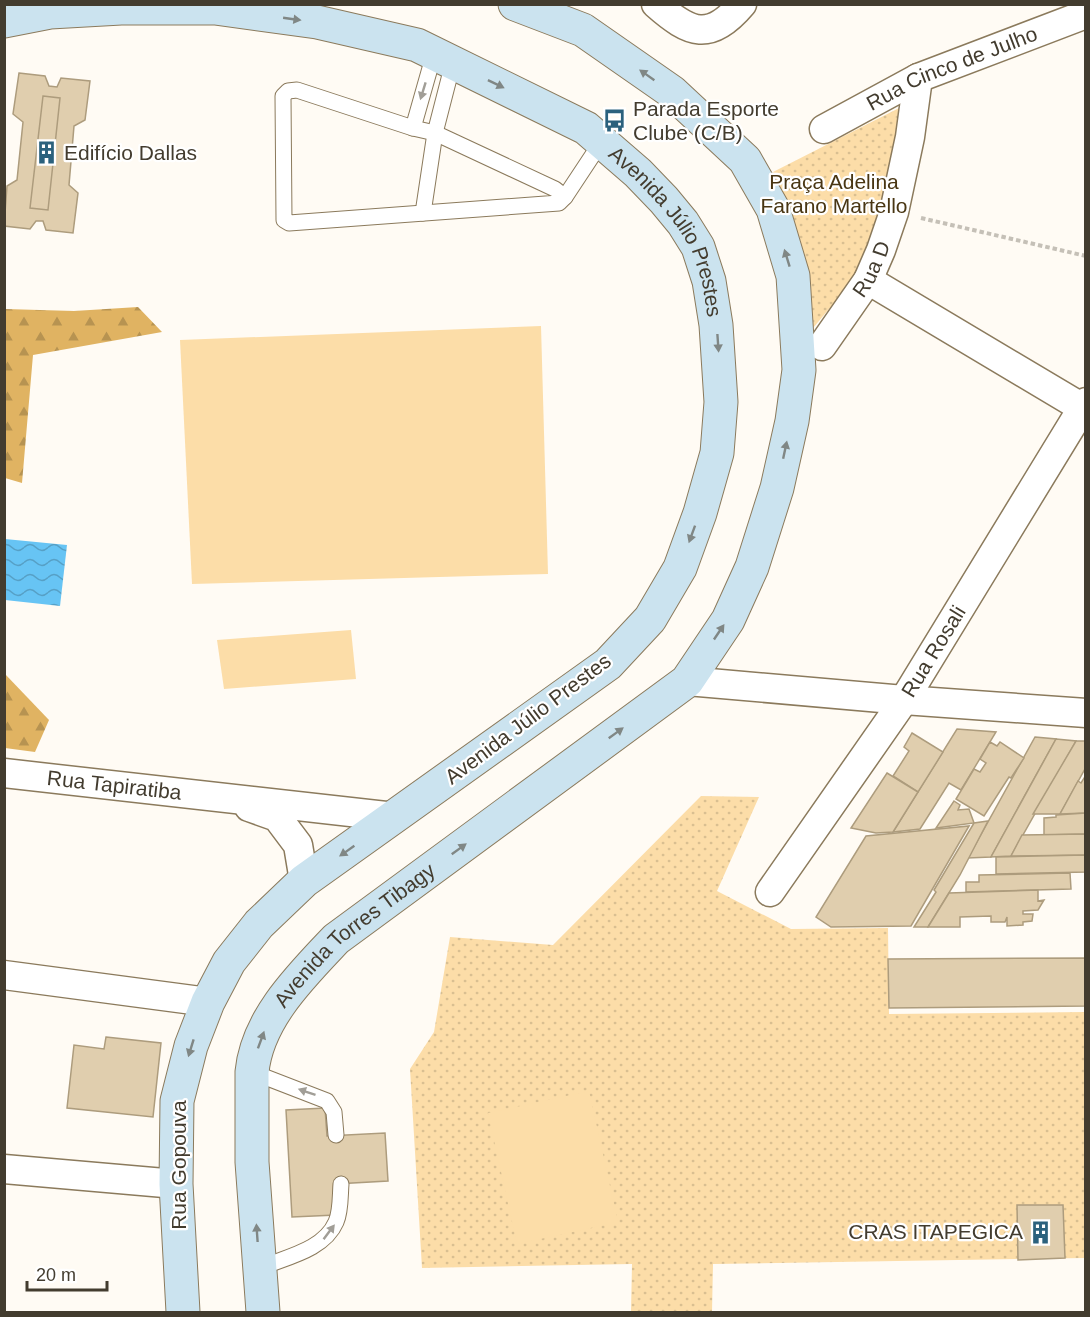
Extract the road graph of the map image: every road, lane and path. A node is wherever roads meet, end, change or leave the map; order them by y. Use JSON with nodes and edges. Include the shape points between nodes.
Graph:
{"nodes":[{"id":1,"x":515,"y":4,"type":"edge"},
{"id":2,"x":656,"y":4,"type":"edge"},
{"id":3,"x":742,"y":4,"type":"edge"},
{"id":4,"x":21,"y":14,"type":"edge"},
{"id":5,"x":1086,"y":14,"type":"edge"},
{"id":6,"x":444,"y":58,"type":"junction"},
{"id":7,"x":918,"y":78,"type":"junction"},
{"id":8,"x":413,"y":128,"type":"junction"},
{"id":9,"x":824,"y":129,"type":"dead end"},
{"id":10,"x":435,"y":133,"type":"junction"},
{"id":11,"x":602,"y":141,"type":"junction"},
{"id":12,"x":565,"y":197,"type":"junction"},
{"id":13,"x":894,"y":212,"type":"junction"},
{"id":14,"x":423,"y":213,"type":"junction"},
{"id":15,"x":1086,"y":256,"type":"edge"},
{"id":16,"x":868,"y":280,"type":"junction"},
{"id":17,"x":822,"y":346,"type":"dead end"},
{"id":18,"x":1084,"y":407,"type":"edge"},
{"id":19,"x":687,"y":681,"type":"junction"},
{"id":20,"x":904,"y":700,"type":"junction"},
{"id":21,"x":1086,"y":713,"type":"edge"},
{"id":22,"x":4,"y":773,"type":"edge"},
{"id":23,"x":225,"y":798,"type":"junction"},
{"id":24,"x":395,"y":817,"type":"junction"},
{"id":25,"x":304,"y":881,"type":"junction"},
{"id":26,"x":770,"y":892,"type":"dead end"},
{"id":27,"x":4,"y":975,"type":"edge"},
{"id":28,"x":208,"y":1002,"type":"junction"},
{"id":29,"x":252,"y":1072,"type":"junction"},
{"id":30,"x":336,"y":1136,"type":"dead end"},
{"id":31,"x":4,"y":1168,"type":"edge"},
{"id":32,"x":176,"y":1184,"type":"junction"},
{"id":33,"x":341,"y":1184,"type":"dead end"},
{"id":34,"x":260,"y":1268,"type":"junction"},
{"id":35,"x":183,"y":1312,"type":"edge"},
{"id":36,"x":263,"y":1312,"type":"edge"}],
"edges":[{"from":19,"to":1,"type":"main road","one_way":true,"via":[[728,620],[752,567],[777,488],[799,370],[793,276],[773,209],[746,160],[672,93],[583,30]]},
{"from":2,"to":3,"type":"street","via":[[677,23],[698,30],[716,27]]},
{"from":4,"to":6,"type":"main road","name":"Avenida Júlio Prestes","one_way":true,"via":[[215,8],[316,22],[417,45]]},
{"from":5,"to":7,"type":"street","name":"Rua Cinco de Julho"},
{"from":6,"to":8,"type":"lane","one_way":true},
{"from":6,"to":10,"type":"lane","via":[[442,111]]},
{"from":6,"to":11,"type":"main road","name":"Avenida Júlio Prestes","one_way":true,"via":[[586,128]]},
{"from":7,"to":9,"type":"street","name":"Rua Cinco de Julho"},
{"from":7,"to":13,"type":"street","name":"Rua D"},
{"from":8,"to":10,"type":"lane"},
{"from":8,"to":14,"type":"lane","via":[[297,90],[288,91],[283,96],[284,220],[289,223]]},
{"from":10,"to":12,"type":"lane"},
{"from":10,"to":14,"type":"lane"},
{"from":11,"to":12,"type":"lane"},
{"from":11,"to":24,"type":"main road","name":"Avenida Júlio Prestes","one_way":true,"via":[[638,173],[683,223],[698,247],[709,281],[721,402],[717,453],[700,513],[680,568],[650,619],[608,663]]},
{"from":12,"to":14,"type":"lane","via":[[559,203]]},
{"from":13,"to":15,"type":"path"},
{"from":13,"to":16,"type":"street","name":"Rua D"},
{"from":16,"to":17,"type":"street","name":"Rua D"},
{"from":16,"to":18,"type":"street"},
{"from":18,"to":20,"type":"street","name":"Rua Rosali"},
{"from":19,"to":20,"type":"street"},
{"from":29,"to":19,"type":"main road","name":"Avenida Torres Tibagy","one_way":true,"via":[[264,1030],[294,983],[336,939]]},
{"from":20,"to":21,"type":"street"},
{"from":20,"to":26,"type":"street","name":"Rua Rosali"},
{"from":22,"to":23,"type":"street","name":"Rua Tapiratiba"},
{"from":23,"to":24,"type":"street","name":"Rua Tapiratiba"},
{"from":23,"to":25,"type":"street","name":"Rua Tapiratiba","via":[[277,817],[298,845]]},
{"from":24,"to":25,"type":"main road","name":"Rua Gopouva","one_way":true},
{"from":25,"to":28,"type":"main road","name":"Rua Gopouva","via":[[258,924],[229,962]]},
{"from":27,"to":28,"type":"street"},
{"from":28,"to":32,"type":"main road","name":"Rua Gopouva","one_way":true,"via":[[191,1046],[177,1101]]},
{"from":30,"to":29,"type":"lane","one_way":true,"via":[[334,1112],[327,1101]]},
{"from":34,"to":29,"type":"main road","name":"Avenida Torres Tibagy","one_way":true,"via":[[252,1162]]},
{"from":31,"to":32,"type":"street"},
{"from":32,"to":35,"type":"main road","name":"Rua Gopouva"},
{"from":34,"to":33,"type":"lane","one_way":true,"via":[[324,1239],[337,1221]]},
{"from":34,"to":36,"type":"main road","name":"Avenida Torres Tibagy"}]}
